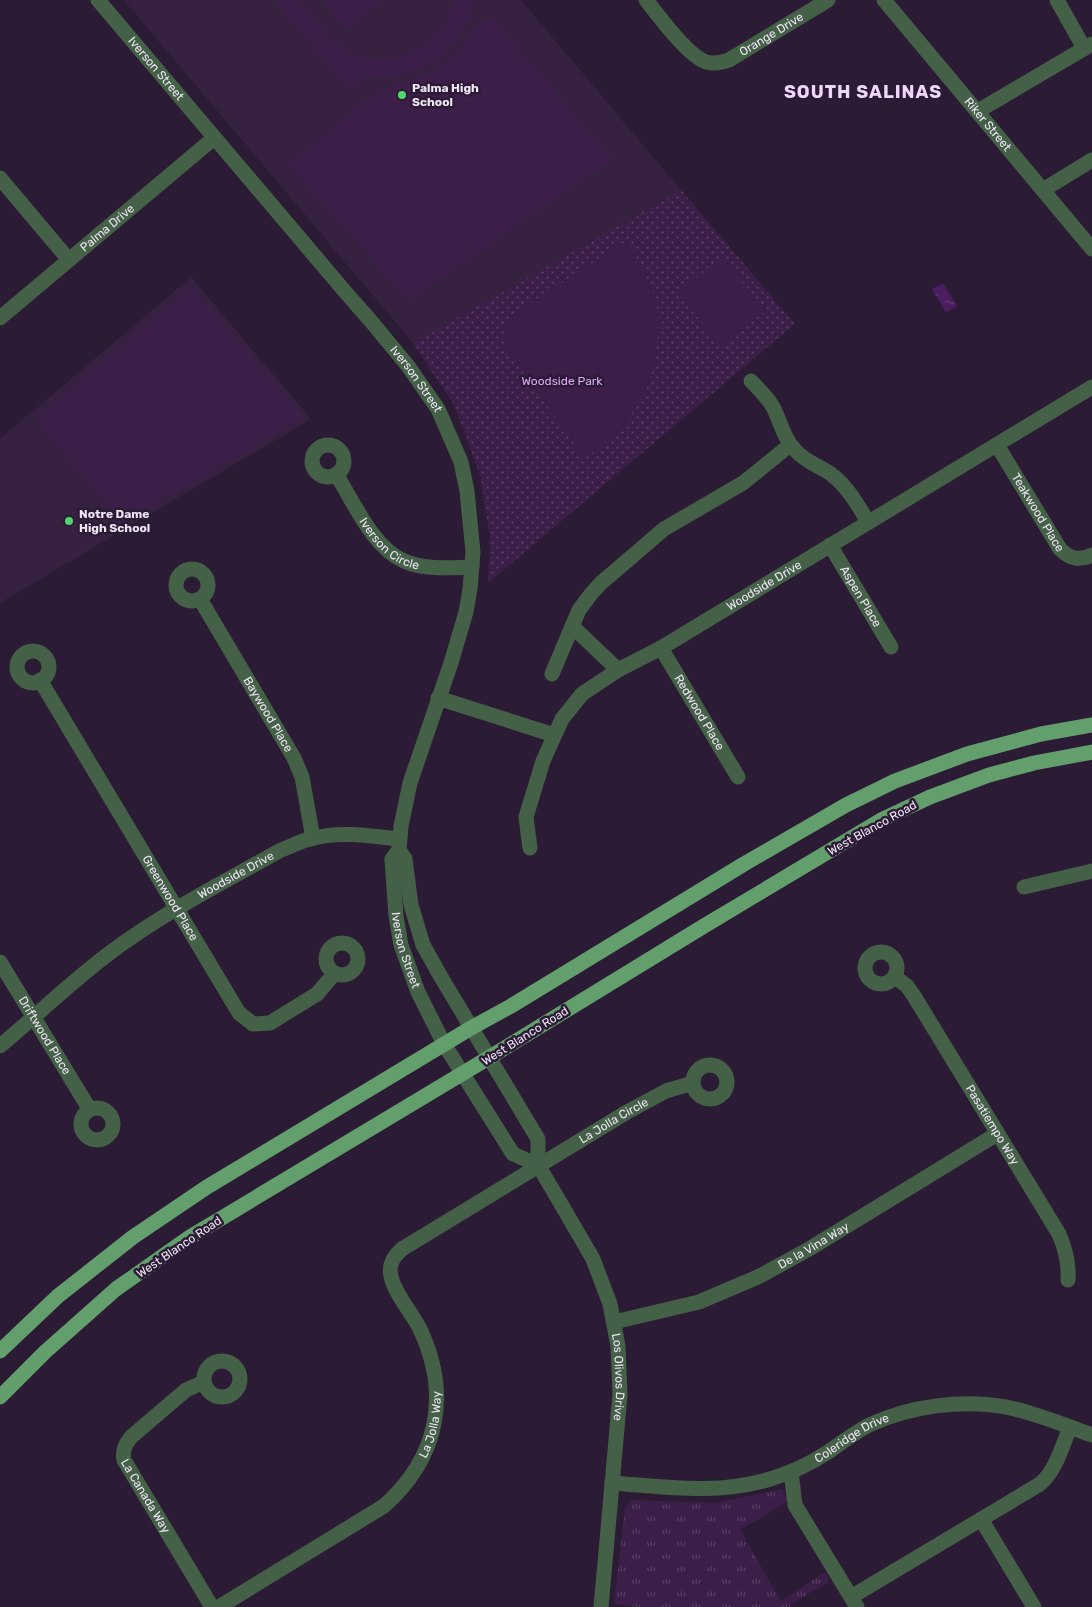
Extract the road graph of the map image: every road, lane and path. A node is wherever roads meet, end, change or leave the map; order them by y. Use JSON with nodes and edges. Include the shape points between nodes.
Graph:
{"nodes":[{"id":1,"x":98,"y":0,"type":"edge"},
{"id":2,"x":646,"y":0,"type":"edge"},
{"id":3,"x":828,"y":0,"type":"edge"},
{"id":4,"x":884,"y":0,"type":"edge"},
{"id":5,"x":1057,"y":0,"type":"edge"},
{"id":6,"x":1088,"y":46,"type":"edge"},
{"id":7,"x":978,"y":112,"type":"junction"},
{"id":8,"x":214,"y":138,"type":"junction"},
{"id":9,"x":1092,"y":160,"type":"edge"},
{"id":10,"x":0,"y":178,"type":"edge"},
{"id":11,"x":1043,"y":190,"type":"junction"},
{"id":12,"x":1092,"y":249,"type":"edge"},
{"id":13,"x":69,"y":260,"type":"junction"},
{"id":14,"x":0,"y":318,"type":"edge"},
{"id":15,"x":751,"y":380,"type":"dead end"},
{"id":16,"x":1092,"y":387,"type":"edge"},
{"id":17,"x":790,"y":445,"type":"junction"},
{"id":18,"x":997,"y":445,"type":"junction"},
{"id":19,"x":336,"y":474,"type":"dead end"},
{"id":20,"x":868,"y":522,"type":"junction"},
{"id":21,"x":830,"y":545,"type":"junction"},
{"id":22,"x":1092,"y":555,"type":"edge"},
{"id":23,"x":472,"y":567,"type":"junction"},
{"id":24,"x":200,"y":599,"type":"dead end"},
{"id":25,"x":572,"y":626,"type":"junction"},
{"id":26,"x":891,"y":647,"type":"dead end"},
{"id":27,"x":661,"y":648,"type":"junction"},
{"id":28,"x":618,"y":670,"type":"junction"},
{"id":29,"x":552,"y":674,"type":"dead end"},
{"id":30,"x":40,"y":680,"type":"dead end"},
{"id":31,"x":438,"y":698,"type":"junction"},
{"id":32,"x":1092,"y":725,"type":"edge"},
{"id":33,"x":554,"y":734,"type":"junction"},
{"id":34,"x":1092,"y":752,"type":"edge"},
{"id":35,"x":738,"y":777,"type":"dead end"},
{"id":36,"x":313,"y":838,"type":"junction"},
{"id":37,"x":399,"y":845,"type":"junction"},
{"id":38,"x":530,"y":848,"type":"dead end"},
{"id":39,"x":1092,"y":871,"type":"edge"},
{"id":40,"x":1024,"y":887,"type":"dead end"},
{"id":41,"x":176,"y":909,"type":"junction"},
{"id":42,"x":0,"y":962,"type":"edge"},
{"id":43,"x":335,"y":973,"type":"dead end"},
{"id":44,"x":895,"y":977,"type":"dead end"},
{"id":45,"x":34,"y":1018,"type":"junction"},
{"id":46,"x":471,"y":1028,"type":"junction"},
{"id":47,"x":444,"y":1044,"type":"junction"},
{"id":48,"x":0,"y":1046,"type":"edge"},
{"id":49,"x":490,"y":1057,"type":"junction"},
{"id":50,"x":463,"y":1073,"type":"junction"},
{"id":51,"x":692,"y":1083,"type":"dead end"},
{"id":52,"x":90,"y":1110,"type":"dead end"},
{"id":53,"x":998,"y":1134,"type":"junction"},
{"id":54,"x":538,"y":1166,"type":"junction"},
{"id":55,"x":1068,"y":1280,"type":"dead end"},
{"id":56,"x":614,"y":1322,"type":"junction"},
{"id":57,"x":0,"y":1352,"type":"edge"},
{"id":58,"x":204,"y":1382,"type":"dead end"},
{"id":59,"x":0,"y":1397,"type":"edge"},
{"id":60,"x":1070,"y":1427,"type":"junction"},
{"id":61,"x":1092,"y":1435,"type":"edge"},
{"id":62,"x":790,"y":1472,"type":"junction"},
{"id":63,"x":612,"y":1483,"type":"junction"},
{"id":64,"x":981,"y":1519,"type":"junction"},
{"id":65,"x":854,"y":1602,"type":"edge"},
{"id":66,"x":212,"y":1607,"type":"edge"},
{"id":67,"x":219,"y":1607,"type":"edge"},
{"id":68,"x":601,"y":1607,"type":"edge"},
{"id":69,"x":1034,"y":1607,"type":"edge"}],
"edges":[{"from":1,"to":8,"type":"street","name":"Iverson Street"},
{"from":2,"to":3,"type":"street","name":"Orange Drive","via":[[694,55],[714,63],[729,60]]},
{"from":4,"to":7,"type":"street","name":"Riker Street"},
{"from":5,"to":6,"type":"street"},
{"from":6,"to":7,"type":"street"},
{"from":7,"to":11,"type":"street","name":"Riker Street"},
{"from":8,"to":13,"type":"street","name":"Palma Drive"},
{"from":8,"to":23,"type":"street","name":"Iverson Street","via":[[370,320],[438,409],[461,462],[468,491]]},
{"from":9,"to":11,"type":"street"},
{"from":10,"to":13,"type":"street"},
{"from":11,"to":12,"type":"street","name":"Riker Street"},
{"from":13,"to":14,"type":"street","name":"Palma Drive"},
{"from":15,"to":17,"type":"street","via":[[773,406]]},
{"from":16,"to":18,"type":"street","name":"Woodside Drive"},
{"from":17,"to":20,"type":"street","via":[[803,458],[840,482]]},
{"from":17,"to":25,"type":"street","via":[[750,478],[664,529],[591,594]]},
{"from":18,"to":20,"type":"street","name":"Woodside Drive"},
{"from":18,"to":22,"type":"street","name":"Teakwood Place","via":[[1060,549],[1075,559]]},
{"from":19,"to":23,"type":"street","name":"Iverson Circle","via":[[370,531],[389,552],[422,566]]},
{"from":20,"to":21,"type":"street","name":"Woodside Drive"},
{"from":21,"to":26,"type":"street","name":"Aspen Place"},
{"from":21,"to":27,"type":"street","name":"Woodside Drive"},
{"from":23,"to":31,"type":"street","name":"Iverson Street","via":[[462,628]]},
{"from":24,"to":36,"type":"street","name":"Baywood Place","via":[[294,758],[302,777]]},
{"from":25,"to":28,"type":"street"},
{"from":25,"to":29,"type":"street"},
{"from":27,"to":28,"type":"street","name":"Woodside Drive"},
{"from":27,"to":35,"type":"street","name":"Redwood Place"},
{"from":28,"to":33,"type":"street","name":"Woodside Drive","via":[[582,694]]},
{"from":30,"to":41,"type":"street","name":"Greenwood Place"},
{"from":31,"to":33,"type":"street"},
{"from":31,"to":37,"type":"street","name":"Iverson Street","via":[[410,783]]},
{"from":32,"to":46,"type":"main road","via":[[1041,734],[967,754],[895,781],[846,805],[744,864]]},
{"from":33,"to":38,"type":"street","name":"Woodside Drive","via":[[526,817]]},
{"from":34,"to":49,"type":"main road","name":"West Blanco Road","via":[[988,775],[883,819]]},
{"from":36,"to":37,"type":"street","name":"Woodside Drive","via":[[345,835]]},
{"from":36,"to":41,"type":"street","name":"Woodside Drive","via":[[281,850]]},
{"from":37,"to":46,"type":"street","name":"Iverson Street","via":[[406,859],[411,905],[423,945]]},
{"from":37,"to":47,"type":"street","name":"Iverson Street","via":[[392,860],[401,945],[418,992]]},
{"from":39,"to":40,"type":"street"},
{"from":41,"to":43,"type":"street","name":"Greenwood Place","via":[[239,1013],[253,1024],[270,1023],[317,994]]},
{"from":41,"to":45,"type":"street","name":"Woodside Drive","via":[[108,954]]},
{"from":42,"to":45,"type":"street","name":"Driftwood Place"},
{"from":44,"to":53,"type":"street","name":"Pasatiempo Way","via":[[914,996]]},
{"from":45,"to":48,"type":"street","name":"Woodside Drive"},
{"from":45,"to":52,"type":"street","name":"Driftwood Place"},
{"from":46,"to":47,"type":"main road"},
{"from":46,"to":49,"type":"street"},
{"from":47,"to":50,"type":"street","name":"Iverson Street"},
{"from":47,"to":57,"type":"main road","via":[[207,1187],[133,1237],[58,1296]]},
{"from":49,"to":50,"type":"main road","name":"West Blanco Road"},
{"from":49,"to":54,"type":"street","via":[[538,1139]]},
{"from":50,"to":54,"type":"street","via":[[513,1154]]},
{"from":50,"to":59,"type":"main road","name":"West Blanco Road","via":[[190,1237],[116,1289]]},
{"from":51,"to":54,"type":"street","name":"La Jolla Circle","via":[[652,1098]]},
{"from":53,"to":55,"type":"street","name":"Pasatiempo Way","via":[[1059,1234],[1067,1252]]},
{"from":53,"to":56,"type":"street","name":"De la Vina Way","via":[[760,1276],[699,1302]]},
{"from":54,"to":56,"type":"street","name":"Los Olivos Drive","via":[[593,1259]]},
{"from":54,"to":67,"type":"street","name":"La Jolla Way","via":[[402,1249],[392,1262],[392,1281],[427,1344],[437,1390],[433,1433],[409,1481],[399,1494],[369,1517]]},
{"from":56,"to":63,"type":"street","name":"Los Olivos Drive","via":[[620,1395]]},
{"from":58,"to":66,"type":"street","name":"La Canada Way","via":[[186,1390],[131,1437],[123,1455]]},
{"from":60,"to":61,"type":"street","name":"Coleridge Drive"},
{"from":60,"to":62,"type":"street","name":"Coleridge Drive","via":[[1023,1411],[988,1404],[930,1407],[892,1416],[869,1426]]},
{"from":60,"to":64,"type":"street","via":[[1048,1477]]},
{"from":62,"to":63,"type":"street","name":"Coleridge Drive","via":[[723,1489]]},
{"from":62,"to":65,"type":"street","via":[[796,1505]]},
{"from":63,"to":68,"type":"street","name":"Los Olivos Drive"},
{"from":64,"to":65,"type":"street"},
{"from":64,"to":69,"type":"street"}]}
